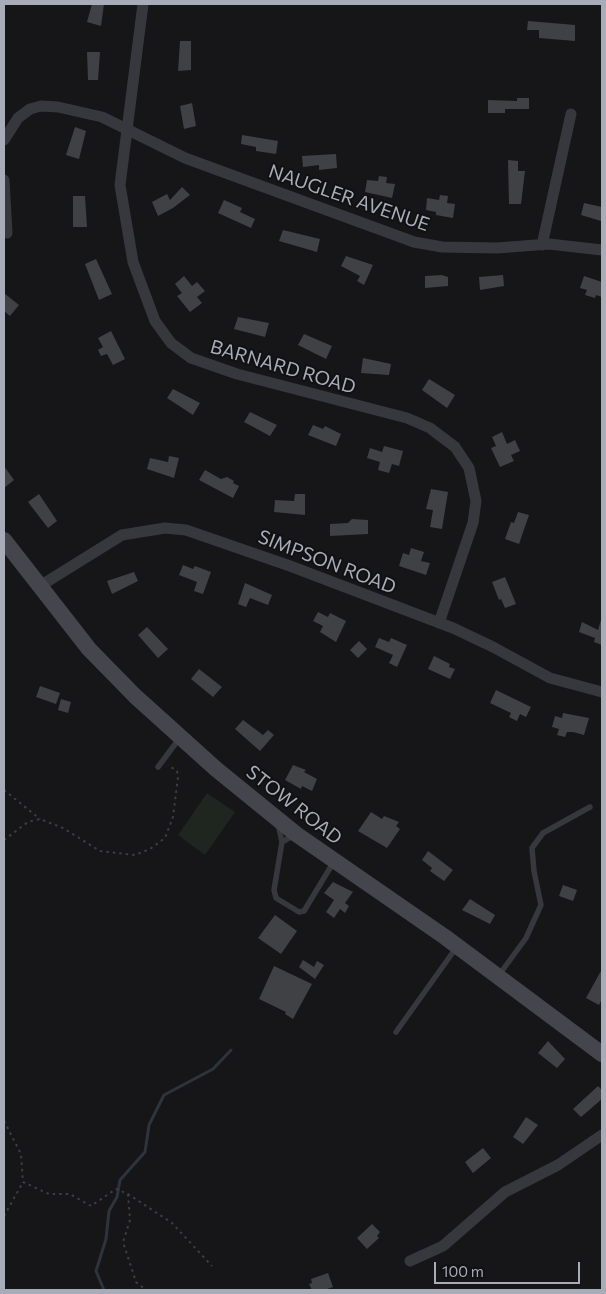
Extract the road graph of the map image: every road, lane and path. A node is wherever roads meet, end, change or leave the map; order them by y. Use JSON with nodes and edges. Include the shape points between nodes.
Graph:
{"nodes":[{"id":1,"x":143,"y":4,"type":"edge"},
{"id":2,"x":571,"y":114,"type":"dead end"},
{"id":3,"x":126,"y":128,"type":"junction"},
{"id":4,"x":4,"y":140,"type":"edge"},
{"id":5,"x":4,"y":180,"type":"edge"},
{"id":6,"x":7,"y":233,"type":"dead end"},
{"id":7,"x":542,"y":245,"type":"junction"},
{"id":8,"x":602,"y":250,"type":"edge"},
{"id":9,"x":4,"y":540,"type":"edge"},
{"id":10,"x":40,"y":586,"type":"junction"},
{"id":11,"x":439,"y":623,"type":"junction"},
{"id":12,"x":602,"y":692,"type":"edge"},
{"id":13,"x":180,"y":737,"type":"junction"},
{"id":14,"x":163,"y":761,"type":"junction"},
{"id":15,"x":158,"y":767,"type":"dead end"},
{"id":16,"x":4,"y":790,"type":"edge"},
{"id":17,"x":590,"y":807,"type":"dead end"},
{"id":18,"x":40,"y":819,"type":"junction"},
{"id":19,"x":289,"y":838,"type":"junction"},
{"id":20,"x":4,"y":840,"type":"edge"},
{"id":21,"x":334,"y":861,"type":"junction"},
{"id":22,"x":458,"y":946,"type":"junction"},
{"id":23,"x":498,"y":976,"type":"junction"},
{"id":24,"x":396,"y":1032,"type":"dead end"},
{"id":25,"x":602,"y":1054,"type":"edge"},
{"id":26,"x":4,"y":1121,"type":"edge"},
{"id":27,"x":602,"y":1135,"type":"edge"},
{"id":28,"x":23,"y":1182,"type":"junction"},
{"id":29,"x":128,"y":1194,"type":"junction"},
{"id":30,"x":4,"y":1216,"type":"edge"},
{"id":31,"x":410,"y":1261,"type":"dead end"},
{"id":32,"x":212,"y":1266,"type":"dead end"},
{"id":33,"x":146,"y":1290,"type":"edge"}],
"edges":[{"from":1,"to":3,"type":"street","name":"BARNARD ROAD"},
{"from":2,"to":7,"type":"street"},
{"from":3,"to":4,"type":"street","name":"NAUGLER AVENUE","via":[[102,117],[58,106],[41,106],[18,118]]},
{"from":3,"to":7,"type":"street","name":"NAUGLER AVENUE","via":[[185,158],[414,242],[442,247]]},
{"from":3,"to":11,"type":"street","name":"BARNARD ROAD","via":[[120,185],[133,262],[155,321],[171,343],[191,358],[237,374],[407,418],[430,428],[461,454],[474,483],[476,501],[473,523]]},
{"from":5,"to":6,"type":"street"},
{"from":7,"to":8,"type":"street","name":"NAUGLER AVENUE"},
{"from":9,"to":10,"type":"street","name":"STOW ROAD"},
{"from":10,"to":11,"type":"street","name":"SIMPSON ROAD","via":[[122,535],[165,528],[186,530],[270,558]]},
{"from":10,"to":13,"type":"street","name":"STOW ROAD","via":[[89,650]]},
{"from":11,"to":12,"type":"street","name":"SIMPSON ROAD","via":[[474,637],[550,678]]},
{"from":13,"to":14,"type":"lane"},
{"from":13,"to":19,"type":"street","name":"STOW ROAD","via":[[277,817]]},
{"from":14,"to":15,"type":"lane"},
{"from":14,"to":18,"type":"path","via":[[177,771],[177,794],[165,838],[150,849],[135,855],[100,851],[63,828]]},
{"from":16,"to":18,"type":"path"},
{"from":17,"to":23,"type":"lane","via":[[543,834],[532,848],[541,905],[526,938]]},
{"from":18,"to":20,"type":"path","via":[[28,822]]},
{"from":19,"to":21,"type":"street","name":"STOW ROAD"},
{"from":19,"to":21,"type":"lane","via":[[275,896],[299,912],[311,903]]},
{"from":21,"to":22,"type":"street","name":"STOW ROAD"},
{"from":22,"to":23,"type":"street","name":"STOW ROAD"},
{"from":22,"to":24,"type":"lane"},
{"from":23,"to":25,"type":"street","name":"STOW ROAD"},
{"from":26,"to":28,"type":"path","via":[[21,1154]]},
{"from":27,"to":31,"type":"street","via":[[558,1164],[504,1192],[443,1246]]},
{"from":28,"to":29,"type":"path","via":[[49,1194],[70,1194],[91,1206],[116,1189]]},
{"from":28,"to":30,"type":"path"},
{"from":29,"to":32,"type":"path","via":[[172,1223]]},
{"from":29,"to":33,"type":"path","via":[[130,1220],[123,1242],[136,1282]]}]}
